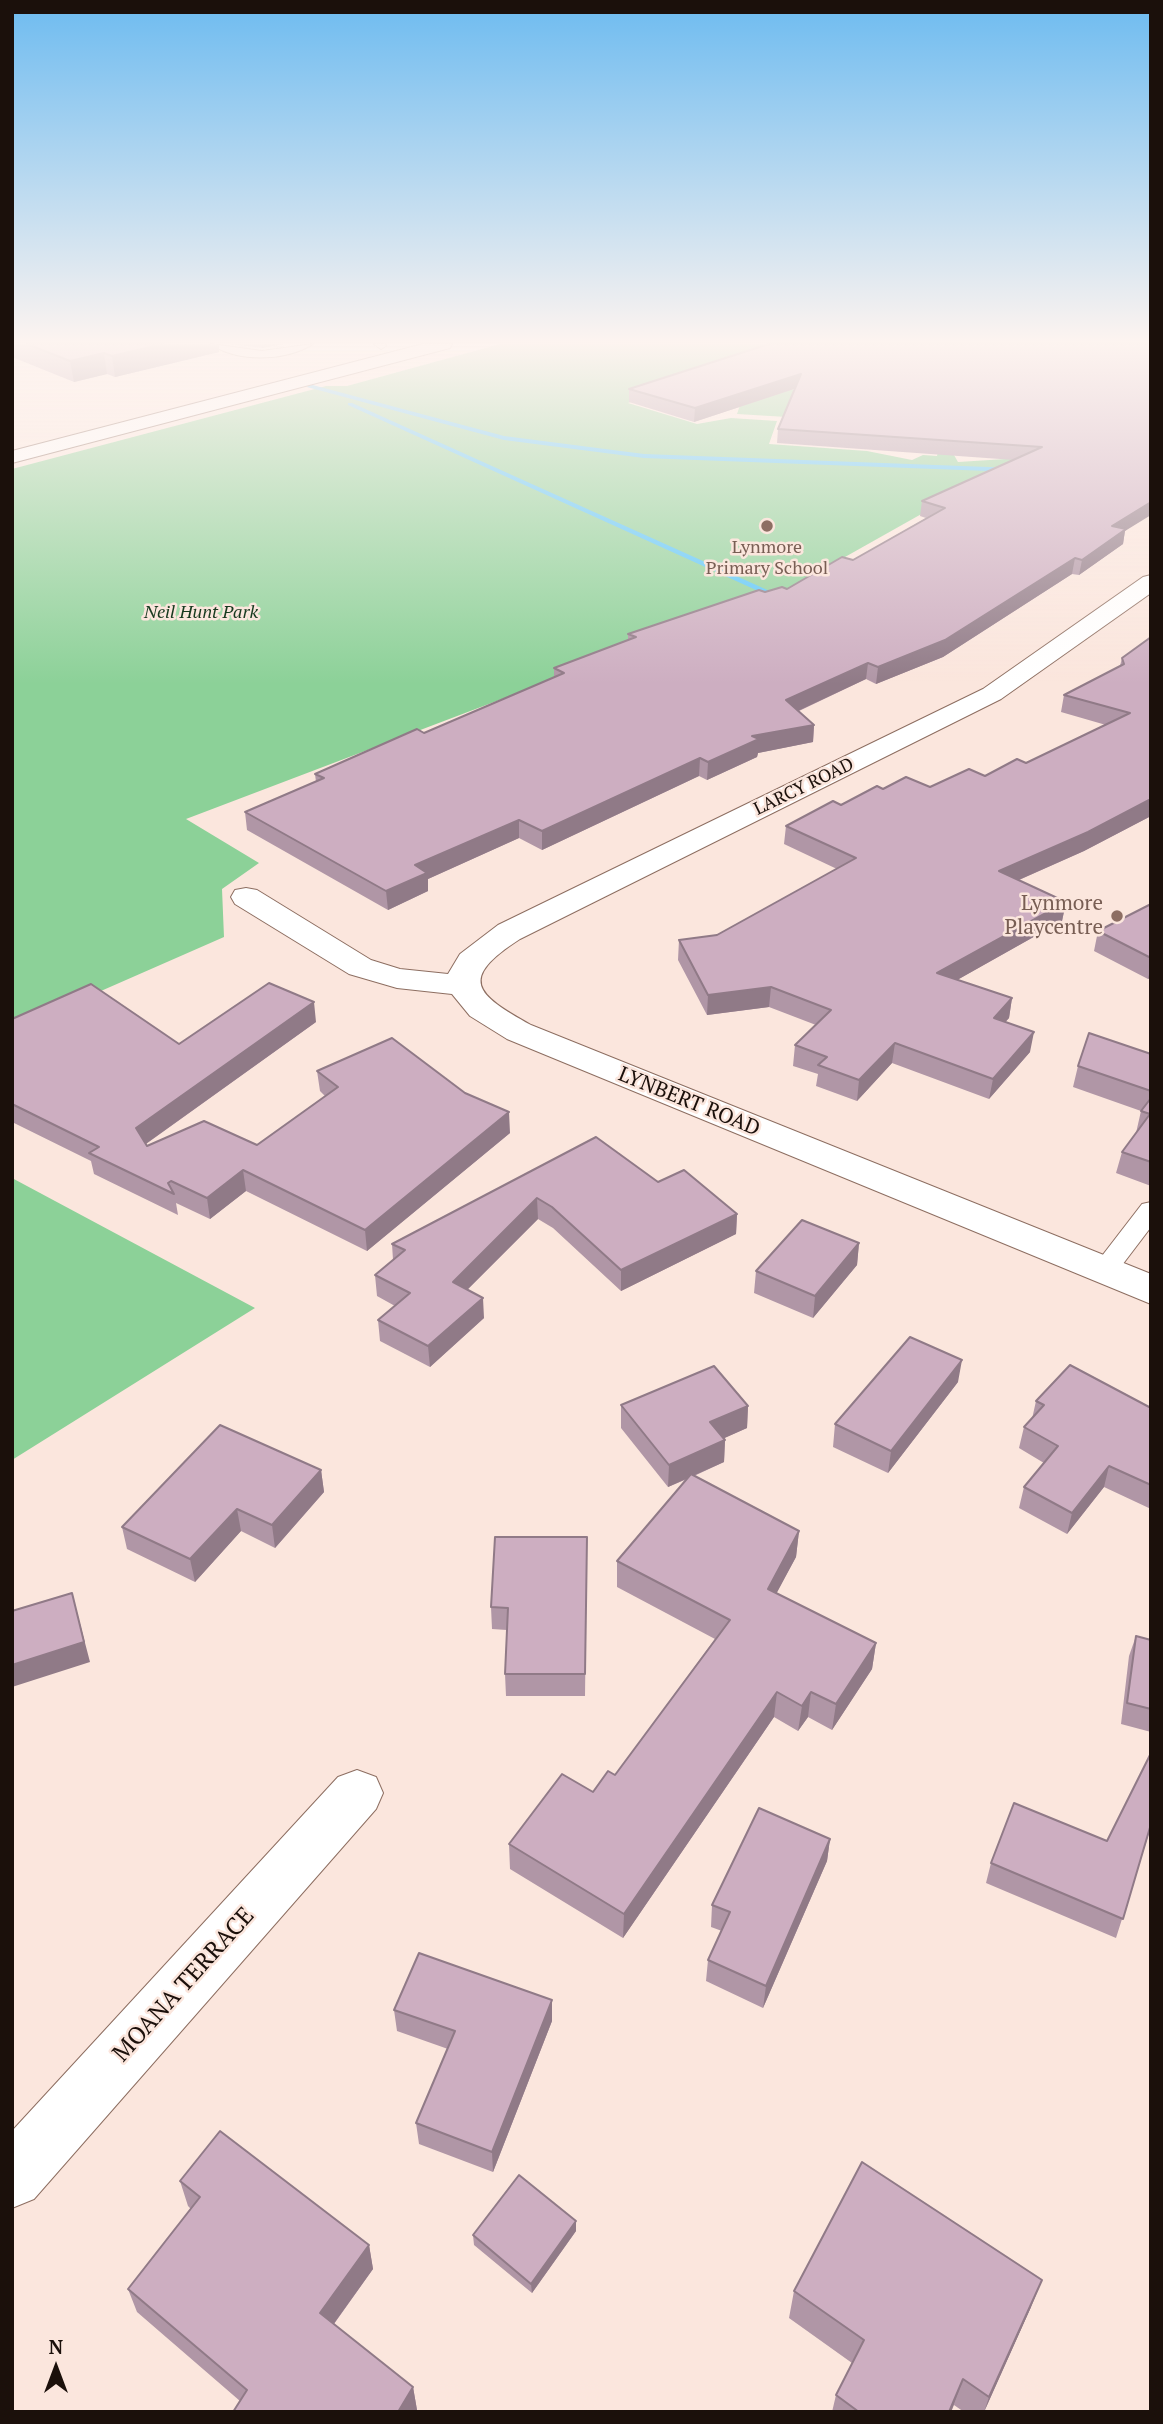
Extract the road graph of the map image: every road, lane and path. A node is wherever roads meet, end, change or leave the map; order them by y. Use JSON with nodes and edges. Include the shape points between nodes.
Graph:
{"nodes":[{"id":1,"x":1151,"y":582,"type":"edge"},
{"id":2,"x":246,"y":897,"type":"dead end"},
{"id":3,"x":464,"y":986,"type":"junction"},
{"id":4,"x":1151,"y":1210,"type":"edge"},
{"id":5,"x":1104,"y":1271,"type":"junction"},
{"id":6,"x":1151,"y":1290,"type":"edge"},
{"id":7,"x":357,"y":1793,"type":"dead end"},
{"id":8,"x":12,"y":2177,"type":"edge"}],
"edges":[{"from":1,"to":3,"type":"main road","name":"LARCY ROAD","via":[[992,694],[503,936],[470,962]]},
{"from":2,"to":3,"type":"main road","via":[[360,967],[405,980]]},
{"from":3,"to":5,"type":"main road","name":"LYNBERT ROAD","via":[[468,998],[485,1014],[519,1032]]},
{"from":4,"to":5,"type":"lane"},
{"from":5,"to":6,"type":"main road","name":"LYNBERT ROAD"},
{"from":7,"to":8,"type":"main road","name":"MOANA TERRACE"}]}
